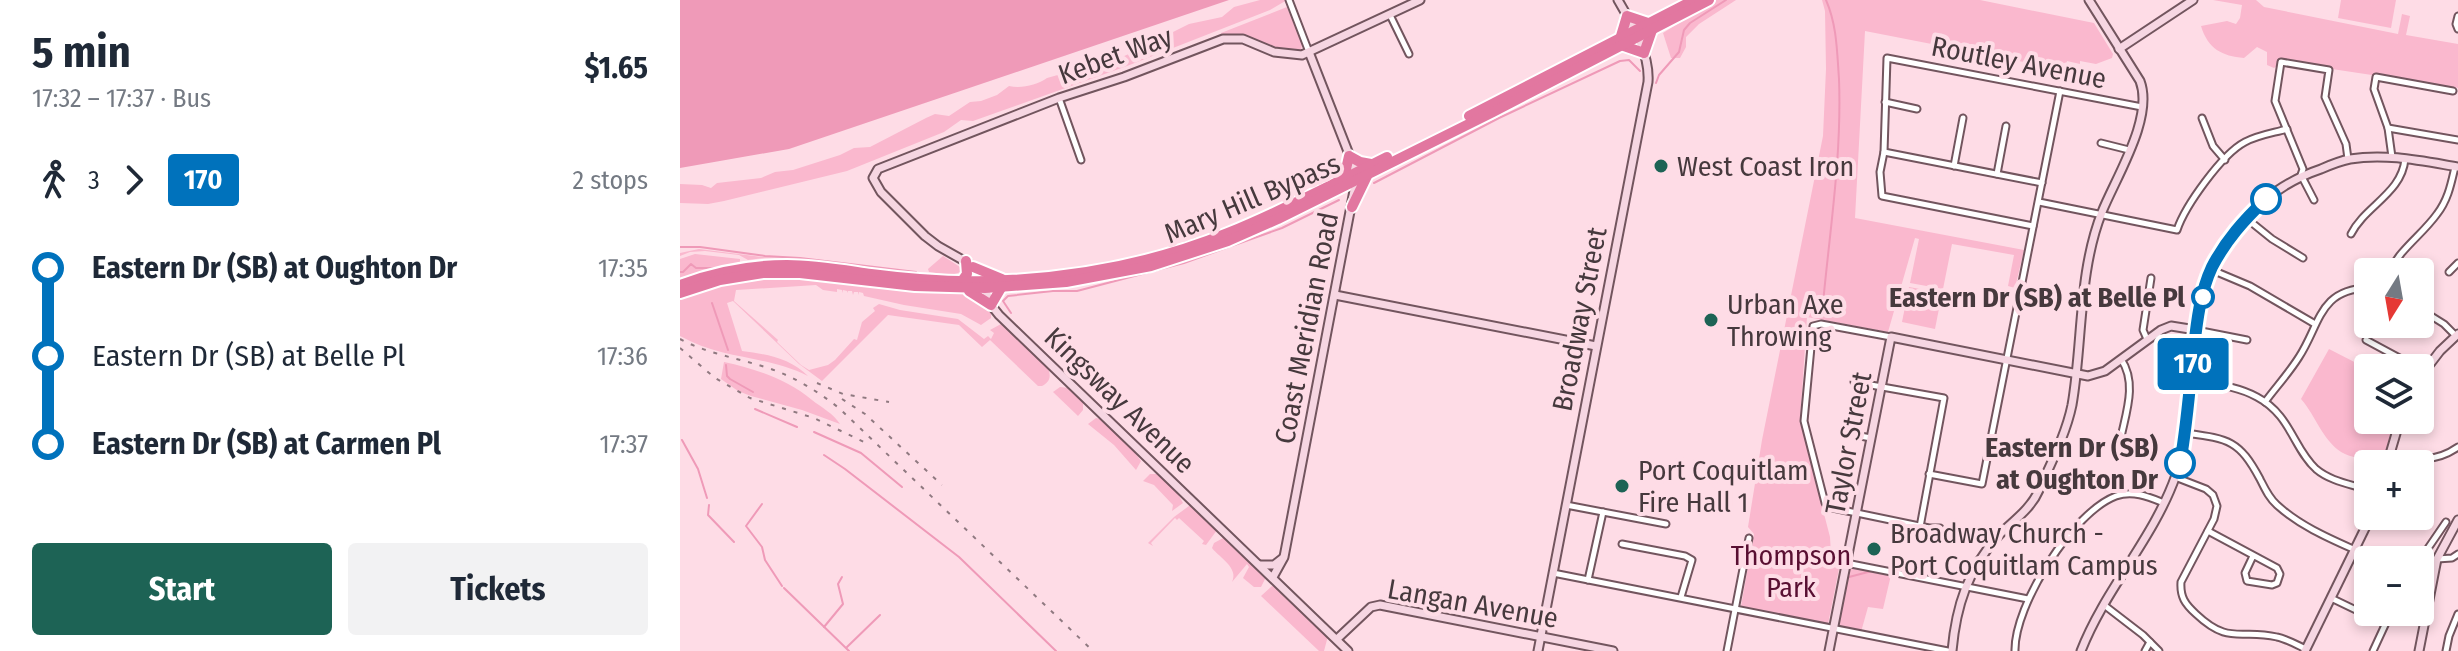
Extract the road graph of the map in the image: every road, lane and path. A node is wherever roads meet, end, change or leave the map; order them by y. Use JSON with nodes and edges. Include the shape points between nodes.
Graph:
{"nodes":[{"id":1,"x":1289,"y":0,"type":"edge"},
{"id":2,"x":1420,"y":0,"type":"edge"},
{"id":3,"x":1618,"y":0,"type":"edge"},
{"id":4,"x":1694,"y":0,"type":"edge"},
{"id":5,"x":1709,"y":0,"type":"edge"},
{"id":6,"x":2089,"y":0,"type":"edge"},
{"id":7,"x":2193,"y":0,"type":"edge"},
{"id":8,"x":1390,"y":15,"type":"junction"},
{"id":9,"x":1627,"y":16,"type":"junction"},
{"id":10,"x":2458,"y":16,"type":"edge"},
{"id":11,"x":1650,"y":26,"type":"junction"},
{"id":12,"x":2458,"y":29,"type":"edge"},
{"id":13,"x":1635,"y":34,"type":"junction"},
{"id":14,"x":1621,"y":41,"type":"junction"},
{"id":15,"x":2119,"y":49,"type":"junction"},
{"id":16,"x":1309,"y":52,"type":"junction"},
{"id":17,"x":1644,"y":53,"type":"junction"},
{"id":18,"x":1409,"y":54,"type":"dead end"},
{"id":19,"x":2060,"y":90,"type":"junction"},
{"id":20,"x":2453,"y":91,"type":"dead end"},
{"id":21,"x":1059,"y":98,"type":"junction"},
{"id":22,"x":1885,"y":102,"type":"junction"},
{"id":23,"x":2143,"y":107,"type":"junction"},
{"id":24,"x":1917,"y":109,"type":"dead end"},
{"id":25,"x":1963,"y":118,"type":"dead end"},
{"id":26,"x":2202,"y":118,"type":"dead end"},
{"id":27,"x":2006,"y":126,"type":"dead end"},
{"id":28,"x":2388,"y":128,"type":"junction"},
{"id":29,"x":2287,"y":129,"type":"junction"},
{"id":30,"x":2458,"y":140,"type":"edge"},
{"id":31,"x":2101,"y":143,"type":"dead end"},
{"id":32,"x":2129,"y":150,"type":"junction"},
{"id":33,"x":1884,"y":152,"type":"junction"},
{"id":34,"x":1349,"y":156,"type":"junction"},
{"id":35,"x":2392,"y":157,"type":"junction"},
{"id":36,"x":2348,"y":159,"type":"junction"},
{"id":37,"x":2405,"y":159,"type":"junction"},
{"id":38,"x":1081,"y":160,"type":"dead end"},
{"id":39,"x":2225,"y":160,"type":"junction"},
{"id":40,"x":1954,"y":166,"type":"junction"},
{"id":41,"x":2456,"y":167,"type":"edge"},
{"id":42,"x":1359,"y":174,"type":"junction"},
{"id":43,"x":1997,"y":174,"type":"junction"},
{"id":44,"x":2301,"y":175,"type":"junction"},
{"id":45,"x":873,"y":178,"type":"joint"},
{"id":46,"x":2042,"y":183,"type":"junction"},
{"id":47,"x":1335,"y":191,"type":"junction"},
{"id":48,"x":2314,"y":200,"type":"dead end"},
{"id":49,"x":2039,"y":202,"type":"junction"},
{"id":50,"x":1352,"y":207,"type":"junction"},
{"id":51,"x":2101,"y":215,"type":"junction"},
{"id":52,"x":2246,"y":218,"type":"junction"},
{"id":53,"x":2033,"y":226,"type":"junction"},
{"id":54,"x":2351,"y":234,"type":"dead end"},
{"id":55,"x":2303,"y":258,"type":"dead end"},
{"id":56,"x":2398,"y":258,"type":"edge"},
{"id":57,"x":2458,"y":263,"type":"edge"},
{"id":58,"x":970,"y":264,"type":"junction"},
{"id":59,"x":2211,"y":269,"type":"junction"},
{"id":60,"x":2449,"y":272,"type":"dead end"},
{"id":61,"x":2151,"y":278,"type":"dead end"},
{"id":62,"x":1002,"y":284,"type":"junction"},
{"id":63,"x":680,"y":285,"type":"edge"},
{"id":64,"x":963,"y":285,"type":"junction"},
{"id":65,"x":984,"y":285,"type":"junction"},
{"id":66,"x":2354,"y":290,"type":"edge"},
{"id":67,"x":680,"y":293,"type":"edge"},
{"id":68,"x":1335,"y":295,"type":"junction"},
{"id":69,"x":991,"y":305,"type":"junction"},
{"id":70,"x":2434,"y":318,"type":"edge"},
{"id":71,"x":2315,"y":324,"type":"junction"},
{"id":72,"x":2196,"y":330,"type":"junction"},
{"id":73,"x":2457,"y":335,"type":"edge"},
{"id":74,"x":1891,"y":337,"type":"junction"},
{"id":75,"x":2147,"y":339,"type":"junction"},
{"id":76,"x":2247,"y":340,"type":"dead end"},
{"id":77,"x":2366,"y":340,"type":"dead end"},
{"id":78,"x":1596,"y":346,"type":"junction"},
{"id":79,"x":2390,"y":354,"type":"edge"},
{"id":80,"x":2434,"y":357,"type":"edge"},
{"id":81,"x":2007,"y":359,"type":"junction"},
{"id":82,"x":2120,"y":359,"type":"junction"},
{"id":83,"x":2076,"y":373,"type":"junction"},
{"id":84,"x":2191,"y":380,"type":"junction"},
{"id":85,"x":1854,"y":382,"type":"dead end"},
{"id":86,"x":1882,"y":386,"type":"junction"},
{"id":87,"x":2265,"y":402,"type":"junction"},
{"id":88,"x":1844,"y":433,"type":"dead end"},
{"id":89,"x":2185,"y":433,"type":"junction"},
{"id":90,"x":1871,"y":438,"type":"junction"},
{"id":91,"x":2120,"y":442,"type":"dead end"},
{"id":92,"x":2458,"y":447,"type":"edge"},
{"id":93,"x":2434,"y":458,"type":"edge"},
{"id":94,"x":1929,"y":474,"type":"junction"},
{"id":95,"x":2175,"y":477,"type":"junction"},
{"id":96,"x":2354,"y":486,"type":"edge"},
{"id":97,"x":2164,"y":503,"type":"junction"},
{"id":98,"x":1566,"y":505,"type":"junction"},
{"id":99,"x":1603,"y":512,"type":"junction"},
{"id":100,"x":1856,"y":514,"type":"junction"},
{"id":101,"x":2458,"y":520,"type":"edge"},
{"id":102,"x":2446,"y":522,"type":"dead end"},
{"id":103,"x":1666,"y":524,"type":"dead end"},
{"id":104,"x":1920,"y":527,"type":"junction"},
{"id":105,"x":1940,"y":528,"type":"dead end"},
{"id":106,"x":2363,"y":530,"type":"edge"},
{"id":107,"x":2208,"y":531,"type":"junction"},
{"id":108,"x":1749,"y":538,"type":"dead end"},
{"id":109,"x":1622,"y":544,"type":"dead end"},
{"id":110,"x":2430,"y":546,"type":"edge"},
{"id":111,"x":2353,"y":549,"type":"junction"},
{"id":112,"x":2458,"y":554,"type":"edge"},
{"id":113,"x":2253,"y":556,"type":"junction"},
{"id":114,"x":1284,"y":557,"type":"junction"},
{"id":115,"x":2437,"y":559,"type":"junction"},
{"id":116,"x":1846,"y":563,"type":"junction"},
{"id":117,"x":1260,"y":565,"type":"junction"},
{"id":118,"x":1552,"y":573,"type":"junction"},
{"id":119,"x":1273,"y":577,"type":"junction"},
{"id":120,"x":1588,"y":580,"type":"junction"},
{"id":121,"x":1964,"y":586,"type":"junction"},
{"id":122,"x":1681,"y":598,"type":"junction"},
{"id":123,"x":2331,"y":598,"type":"junction"},
{"id":124,"x":2028,"y":599,"type":"junction"},
{"id":125,"x":2104,"y":605,"type":"junction"},
{"id":126,"x":2354,"y":609,"type":"edge"},
{"id":127,"x":1735,"y":610,"type":"junction"},
{"id":128,"x":2458,"y":614,"type":"edge"},
{"id":129,"x":2384,"y":626,"type":"edge"},
{"id":130,"x":1833,"y":629,"type":"junction"},
{"id":131,"x":1541,"y":636,"type":"junction"},
{"id":132,"x":1337,"y":639,"type":"junction"},
{"id":133,"x":2150,"y":642,"type":"junction"},
{"id":134,"x":2306,"y":650,"type":"edge"},
{"id":135,"x":1348,"y":651,"type":"edge"},
{"id":136,"x":1538,"y":651,"type":"edge"},
{"id":137,"x":1613,"y":651,"type":"edge"},
{"id":138,"x":1727,"y":651,"type":"edge"},
{"id":139,"x":1829,"y":651,"type":"edge"},
{"id":140,"x":1950,"y":651,"type":"edge"},
{"id":141,"x":2015,"y":651,"type":"edge"},
{"id":142,"x":2081,"y":651,"type":"edge"},
{"id":143,"x":2145,"y":651,"type":"edge"},
{"id":144,"x":2159,"y":651,"type":"edge"},
{"id":145,"x":2373,"y":651,"type":"edge"},
{"id":146,"x":2419,"y":651,"type":"edge"},
{"id":147,"x":2446,"y":651,"type":"edge"}],
"edges":[{"from":1,"to":16,"type":"street"},
{"from":2,"to":8,"type":"street","name":"Kebet Way"},
{"from":3,"to":9,"type":"street","name":"Broadway Street"},
{"from":4,"to":11,"type":"highway","name":"Mary Hill Bypass"},
{"from":5,"to":11,"type":"highway","name":"Mary Hill Bypass"},
{"from":6,"to":15,"type":"street"},
{"from":7,"to":15,"type":"street"},
{"from":8,"to":16,"type":"street","name":"Kebet Way"},
{"from":8,"to":18,"type":"street"},
{"from":9,"to":11,"type":"highway"},
{"from":9,"to":13,"type":"street","name":"Broadway Street"},
{"from":9,"to":14,"type":"highway"},
{"from":10,"to":12,"type":"street"},
{"from":11,"to":13,"type":"highway","name":"Mary Hill Bypass"},
{"from":11,"to":17,"type":"highway"},
{"from":13,"to":14,"type":"highway","name":"Mary Hill Bypass"},
{"from":13,"to":17,"type":"street","name":"Broadway Street"},
{"from":14,"to":17,"type":"highway"},
{"from":14,"to":42,"type":"highway","name":"Mary Hill Bypass"},
{"from":15,"to":23,"type":"street","via":[[2141,83]]},
{"from":16,"to":21,"type":"street","name":"Kebet Way","via":[[1288,55],[1243,39],[1223,39]]},
{"from":16,"to":34,"type":"street"},
{"from":17,"to":78,"type":"street","name":"Broadway Street","via":[[1648,82]]},
{"from":19,"to":22,"type":"street","name":"Routley Avenue","via":[[1887,58]]},
{"from":19,"to":23,"type":"street","name":"Routley Avenue"},
{"from":19,"to":46,"type":"street"},
{"from":20,"to":28,"type":"street","via":[[2376,77],[2374,89]]},
{"from":21,"to":38,"type":"street"},
{"from":21,"to":45,"type":"street","name":"Kebet Way","via":[[884,165]]},
{"from":22,"to":24,"type":"street"},
{"from":22,"to":33,"type":"street"},
{"from":23,"to":32,"type":"street"},
{"from":25,"to":40,"type":"street"},
{"from":26,"to":39,"type":"street"},
{"from":27,"to":43,"type":"street"},
{"from":28,"to":30,"type":"street"},
{"from":28,"to":35,"type":"street"},
{"from":29,"to":36,"type":"street","via":[[2275,101],[2281,62],[2329,70],[2325,97]]},
{"from":29,"to":39,"type":"street","via":[[2241,143]]},
{"from":29,"to":44,"type":"street"},
{"from":31,"to":32,"type":"street"},
{"from":32,"to":51,"type":"street"},
{"from":33,"to":40,"type":"street"},
{"from":33,"to":53,"type":"street","via":[[1882,196]]},
{"from":34,"to":42,"type":"highway"},
{"from":34,"to":42,"type":"highway","via":[[1360,162]]},
{"from":35,"to":36,"type":"street"},
{"from":35,"to":37,"type":"street"},
{"from":36,"to":44,"type":"street"},
{"from":37,"to":41,"type":"street"},
{"from":37,"to":54,"type":"street","via":[[2399,182]]},
{"from":39,"to":51,"type":"street","via":[[2196,192],[2177,230]]},
{"from":40,"to":43,"type":"street"},
{"from":41,"to":56,"type":"street","via":[[2443,205]]},
{"from":42,"to":47,"type":"highway","name":"Mary Hill Bypass"},
{"from":42,"to":50,"type":"highway"},
{"from":42,"to":62,"type":"highway","name":"Mary Hill Bypass","via":[[1186,248],[1104,269]]},
{"from":43,"to":46,"type":"street"},
{"from":44,"to":48,"type":"street"},
{"from":44,"to":52,"type":"street"},
{"from":45,"to":58,"type":"street","name":"Kingsway Avenue","via":[[925,236]]},
{"from":46,"to":49,"type":"street"},
{"from":47,"to":50,"type":"highway","via":[[1345,194]]},
{"from":47,"to":62,"type":"highway","name":"Mary Hill Bypass","via":[[1188,255],[1105,276]]},
{"from":49,"to":51,"type":"street"},
{"from":49,"to":53,"type":"street"},
{"from":50,"to":68,"type":"street","name":"Coast Meridian Road"},
{"from":51,"to":83,"type":"street","via":[[2088,259]]},
{"from":52,"to":55,"type":"street"},
{"from":52,"to":59,"type":"street"},
{"from":53,"to":81,"type":"street"},
{"from":57,"to":60,"type":"street"},
{"from":58,"to":62,"type":"highway"},
{"from":58,"to":64,"type":"highway"},
{"from":58,"to":65,"type":"street","name":"Kingsway Avenue"},
{"from":59,"to":71,"type":"street"},
{"from":59,"to":72,"type":"street"},
{"from":61,"to":75,"type":"street","via":[[2143,330]]},
{"from":62,"to":65,"type":"highway","name":"Mary Hill Bypass"},
{"from":62,"to":69,"type":"highway"},
{"from":63,"to":64,"type":"highway","name":"Mary Hill Bypass","via":[[736,269],[784,265]]},
{"from":64,"to":65,"type":"highway","name":"Mary Hill Bypass"},
{"from":64,"to":67,"type":"highway","name":"Mary Hill Bypass","via":[[915,286],[785,272],[738,276]]},
{"from":64,"to":69,"type":"highway"},
{"from":65,"to":69,"type":"street","name":"Kingsway Avenue"},
{"from":66,"to":71,"type":"street","via":[[2333,298]]},
{"from":68,"to":78,"type":"street"},
{"from":68,"to":114,"type":"street","name":"Coast Meridian Road"},
{"from":69,"to":117,"type":"street","name":"Kingsway Avenue"},
{"from":70,"to":73,"type":"street"},
{"from":71,"to":87,"type":"street","via":[[2300,355]]},
{"from":72,"to":75,"type":"street","via":[[2171,326]]},
{"from":72,"to":76,"type":"street"},
{"from":72,"to":84,"type":"street"},
{"from":73,"to":80,"type":"street"},
{"from":74,"to":81,"type":"street"},
{"from":74,"to":86,"type":"street","name":"Taylor Street"},
{"from":74,"to":100,"type":"street","via":[[1821,324],[1813,325],[1811,335],[1804,421],[1828,507]]},
{"from":75,"to":82,"type":"street"},
{"from":77,"to":79,"type":"street"},
{"from":78,"to":98,"type":"street","name":"Broadway Street"},
{"from":81,"to":83,"type":"street"},
{"from":81,"to":94,"type":"street","via":[[1982,484]]},
{"from":82,"to":83,"type":"street","via":[[2095,375]]},
{"from":82,"to":91,"type":"street","via":[[2130,380]]},
{"from":83,"to":121,"type":"street","via":[[2065,428],[2034,501],[1984,553]]},
{"from":84,"to":87,"type":"street","via":[[2233,387]]},
{"from":84,"to":89,"type":"street"},
{"from":85,"to":86,"type":"street"},
{"from":86,"to":90,"type":"street","name":"Taylor Street"},
{"from":86,"to":94,"type":"street","via":[[1944,398]]},
{"from":87,"to":96,"type":"street","via":[[2286,422],[2317,469]]},
{"from":88,"to":90,"type":"street"},
{"from":89,"to":95,"type":"street"},
{"from":89,"to":111,"type":"street","via":[[2234,444],[2247,455],[2277,505],[2312,531]]},
{"from":90,"to":100,"type":"street","name":"Taylor Street"},
{"from":92,"to":93,"type":"street"},
{"from":94,"to":104,"type":"street"},
{"from":95,"to":97,"type":"street"},
{"from":95,"to":107,"type":"street","via":[[2213,495],[2217,509]]},
{"from":97,"to":124,"type":"street","via":[[2125,494],[2102,503],[2048,562]]},
{"from":97,"to":125,"type":"street"},
{"from":98,"to":99,"type":"street"},
{"from":98,"to":118,"type":"street","name":"Broadway Street"},
{"from":99,"to":103,"type":"street"},
{"from":99,"to":120,"type":"street"},
{"from":100,"to":104,"type":"street"},
{"from":100,"to":116,"type":"street","name":"Taylor Street"},
{"from":101,"to":115,"type":"street"},
{"from":102,"to":110,"type":"street"},
{"from":104,"to":105,"type":"street"},
{"from":106,"to":111,"type":"street"},
{"from":107,"to":113,"type":"street"},
{"from":107,"to":134,"type":"street","via":[[2181,582],[2186,605],[2220,632],[2276,637]]},
{"from":108,"to":127,"type":"street"},
{"from":109,"to":122,"type":"street","via":[[1692,560]]},
{"from":111,"to":123,"type":"street"},
{"from":112,"to":115,"type":"street"},
{"from":113,"to":113,"type":"street","via":[[2245,573],[2248,582],[2277,583],[2279,570]]},
{"from":114,"to":117,"type":"street","via":[[1274,565]]},
{"from":114,"to":119,"type":"street","name":"Coast Meridian Road"},
{"from":115,"to":146,"type":"street"},
{"from":116,"to":121,"type":"street"},
{"from":116,"to":130,"type":"street","name":"Taylor Street"},
{"from":117,"to":119,"type":"street","name":"Kingsway Avenue"},
{"from":118,"to":120,"type":"street"},
{"from":118,"to":131,"type":"street","name":"Broadway Street"},
{"from":119,"to":132,"type":"street","name":"Kingsway Avenue"},
{"from":120,"to":122,"type":"street"},
{"from":121,"to":124,"type":"street"},
{"from":121,"to":140,"type":"street"},
{"from":122,"to":127,"type":"street"},
{"from":123,"to":126,"type":"street"},
{"from":123,"to":134,"type":"street"},
{"from":124,"to":141,"type":"street"},
{"from":125,"to":133,"type":"street"},
{"from":125,"to":142,"type":"street"},
{"from":127,"to":130,"type":"street"},
{"from":127,"to":138,"type":"street"},
{"from":128,"to":147,"type":"street"},
{"from":129,"to":145,"type":"street"},
{"from":130,"to":139,"type":"street","name":"Taylor Street"},
{"from":130,"to":140,"type":"street"},
{"from":131,"to":132,"type":"street","name":"Langan Avenue","via":[[1380,605],[1371,607]]},
{"from":131,"to":136,"type":"street","name":"Broadway Street"},
{"from":131,"to":137,"type":"street","name":"Langan Avenue"},
{"from":132,"to":135,"type":"street","name":"Kingsway Avenue"},
{"from":133,"to":143,"type":"street"},
{"from":133,"to":144,"type":"street"}]}
